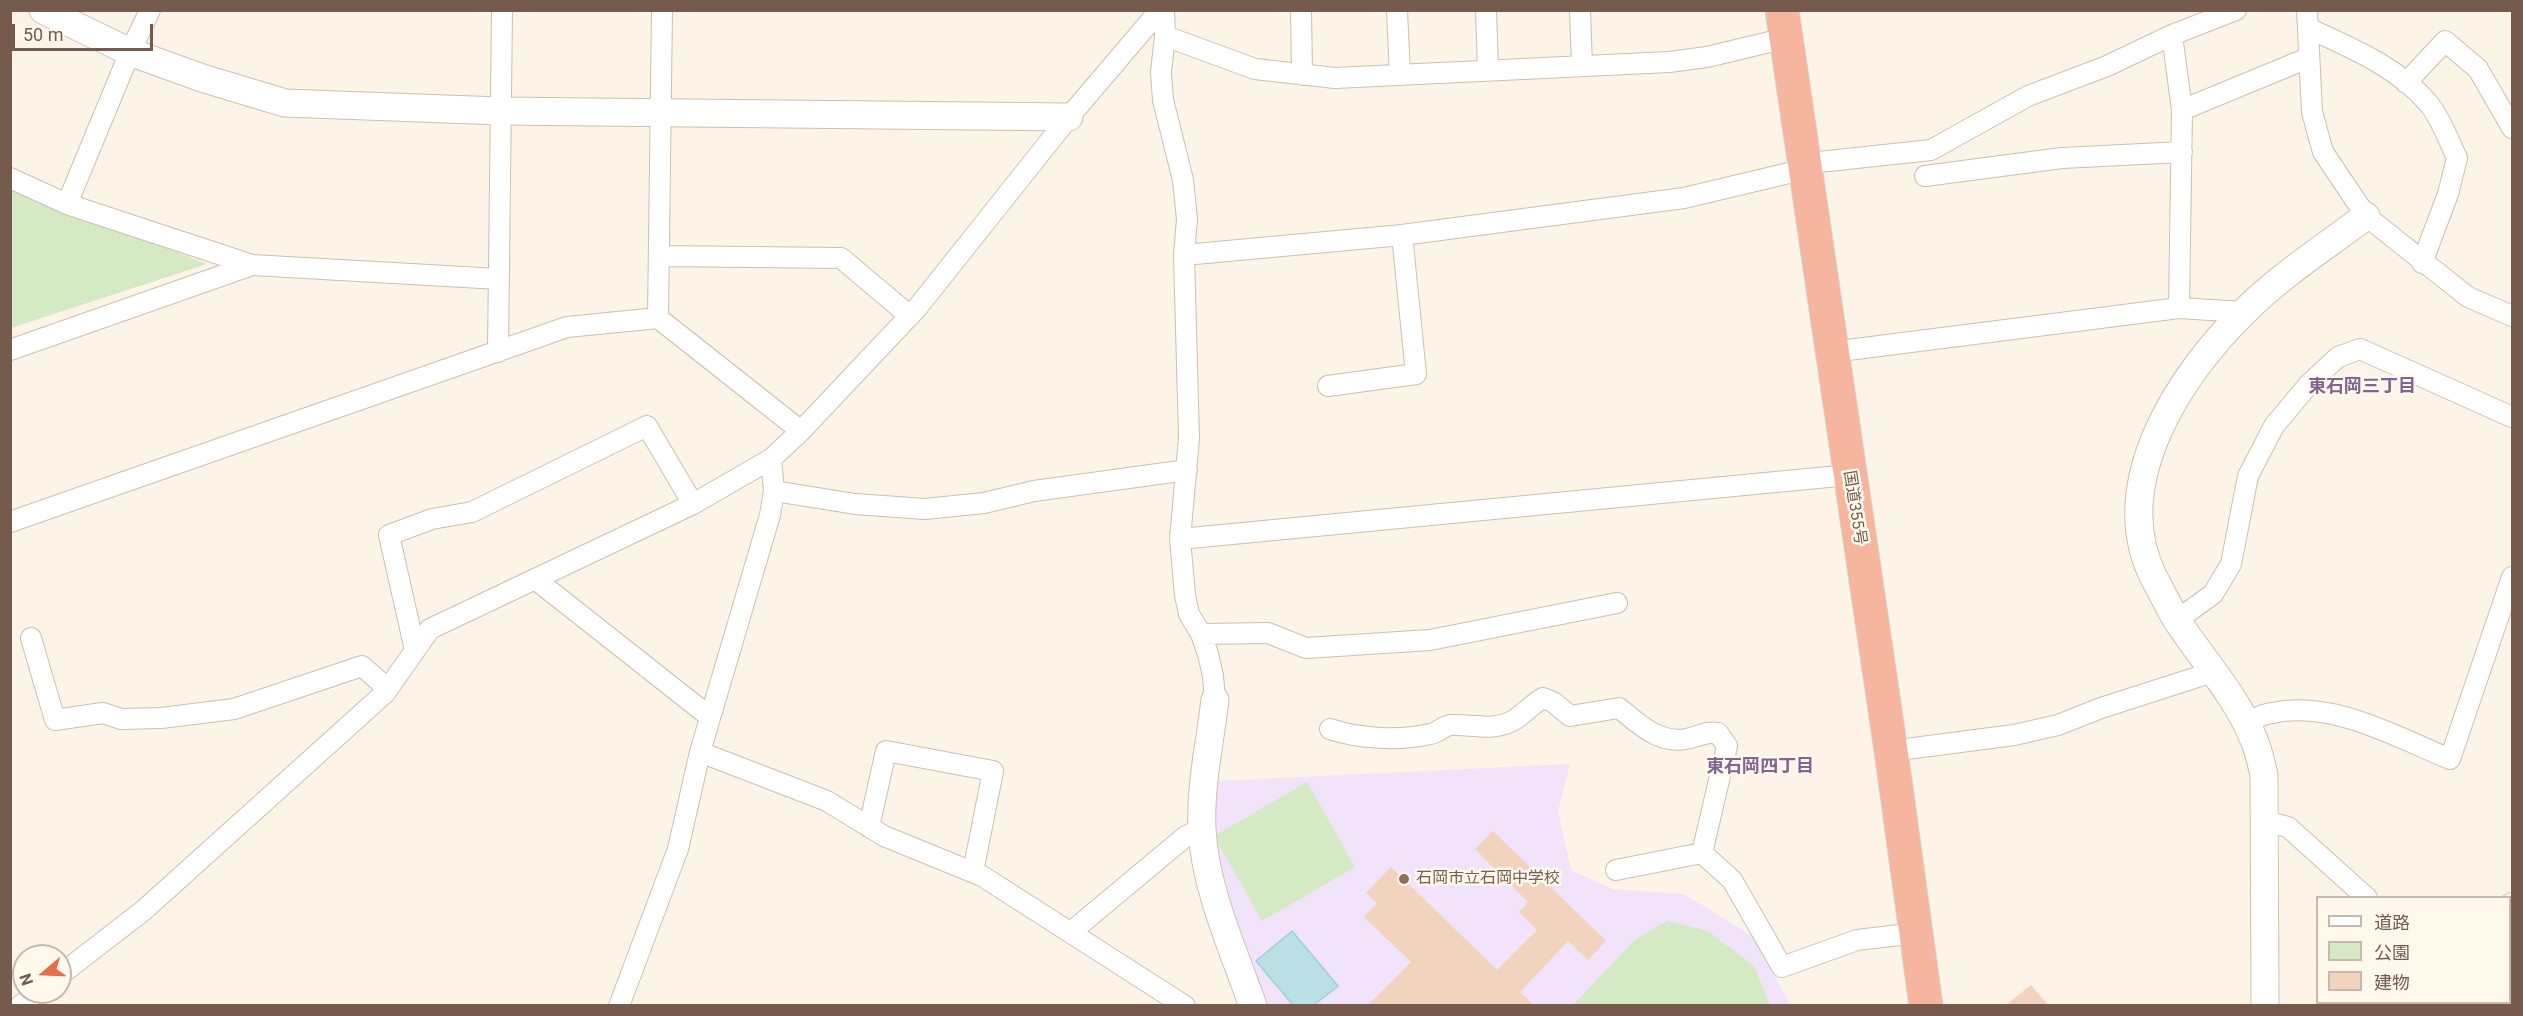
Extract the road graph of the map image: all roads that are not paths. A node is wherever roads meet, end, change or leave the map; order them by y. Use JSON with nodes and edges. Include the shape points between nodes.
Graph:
{"nodes":[{"id":1,"x":43,"y":10,"type":"edge"},
{"id":2,"x":150,"y":10,"type":"edge"},
{"id":3,"x":502,"y":10,"type":"edge"},
{"id":4,"x":662,"y":10,"type":"edge"},
{"id":5,"x":1160,"y":10,"type":"edge"},
{"id":6,"x":1164,"y":10,"type":"edge"},
{"id":7,"x":1301,"y":10,"type":"edge"},
{"id":8,"x":1396,"y":10,"type":"edge"},
{"id":9,"x":1486,"y":10,"type":"edge"},
{"id":10,"x":1580,"y":10,"type":"edge"},
{"id":11,"x":2231,"y":11,"type":"edge"},
{"id":12,"x":2308,"y":19,"type":"edge"},
{"id":13,"x":1784,"y":24,"type":"edge"},
{"id":14,"x":2172,"y":35,"type":"junction"},
{"id":15,"x":1166,"y":36,"type":"junction"},
{"id":16,"x":130,"y":52,"type":"junction"},
{"id":17,"x":2308,"y":58,"type":"junction"},
{"id":18,"x":1582,"y":66,"type":"junction"},
{"id":19,"x":1488,"y":70,"type":"junction"},
{"id":20,"x":1302,"y":75,"type":"junction"},
{"id":21,"x":1400,"y":75,"type":"junction"},
{"id":22,"x":2406,"y":83,"type":"junction"},
{"id":23,"x":2182,"y":110,"type":"junction"},
{"id":24,"x":500,"y":111,"type":"junction"},
{"id":25,"x":659,"y":112,"type":"junction"},
{"id":26,"x":1070,"y":117,"type":"junction"},
{"id":27,"x":2512,"y":128,"type":"edge"},
{"id":28,"x":2182,"y":152,"type":"junction"},
{"id":29,"x":1805,"y":168,"type":"junction"},
{"id":30,"x":1925,"y":176,"type":"dead end"},
{"id":31,"x":10,"y":178,"type":"edge"},
{"id":32,"x":67,"y":204,"type":"junction"},
{"id":33,"x":2366,"y":216,"type":"junction"},
{"id":34,"x":1402,"y":235,"type":"junction"},
{"id":35,"x":660,"y":255,"type":"junction"},
{"id":36,"x":1184,"y":255,"type":"junction"},
{"id":37,"x":2422,"y":263,"type":"junction"},
{"id":38,"x":252,"y":265,"type":"junction"},
{"id":39,"x":499,"y":279,"type":"junction"},
{"id":40,"x":2179,"y":308,"type":"junction"},
{"id":41,"x":2244,"y":312,"type":"junction"},
{"id":42,"x":910,"y":316,"type":"junction"},
{"id":43,"x":2512,"y":316,"type":"edge"},
{"id":44,"x":658,"y":318,"type":"junction"},
{"id":45,"x":10,"y":350,"type":"edge"},
{"id":46,"x":498,"y":352,"type":"junction"},
{"id":47,"x":1832,"y":352,"type":"junction"},
{"id":48,"x":1328,"y":386,"type":"dead end"},
{"id":49,"x":2512,"y":417,"type":"edge"},
{"id":50,"x":801,"y":431,"type":"junction"},
{"id":51,"x":771,"y":459,"type":"junction"},
{"id":52,"x":1187,"y":470,"type":"junction"},
{"id":53,"x":1849,"y":475,"type":"junction"},
{"id":54,"x":774,"y":491,"type":"junction"},
{"id":55,"x":693,"y":504,"type":"junction"},
{"id":56,"x":10,"y":522,"type":"edge"},
{"id":57,"x":1180,"y":539,"type":"junction"},
{"id":58,"x":2512,"y":577,"type":"edge"},
{"id":59,"x":535,"y":579,"type":"junction"},
{"id":60,"x":1617,"y":603,"type":"dead end"},
{"id":61,"x":2177,"y":620,"type":"junction"},
{"id":62,"x":1201,"y":634,"type":"junction"},
{"id":63,"x":31,"y":638,"type":"dead end"},
{"id":64,"x":416,"y":650,"type":"junction"},
{"id":65,"x":2214,"y":672,"type":"junction"},
{"id":66,"x":388,"y":688,"type":"junction"},
{"id":67,"x":1215,"y":700,"type":"joint"},
{"id":68,"x":710,"y":717,"type":"junction"},
{"id":69,"x":2246,"y":722,"type":"junction"},
{"id":70,"x":1330,"y":729,"type":"dead end"},
{"id":71,"x":1891,"y":751,"type":"junction"},
{"id":72,"x":700,"y":752,"type":"junction"},
{"id":73,"x":2264,"y":821,"type":"junction"},
{"id":74,"x":869,"y":827,"type":"junction"},
{"id":75,"x":1202,"y":828,"type":"junction"},
{"id":76,"x":1702,"y":853,"type":"junction"},
{"id":77,"x":1617,"y":870,"type":"dead end"},
{"id":78,"x":973,"y":872,"type":"junction"},
{"id":79,"x":2366,"y":896,"type":"edge"},
{"id":80,"x":1071,"y":933,"type":"junction"},
{"id":81,"x":1917,"y":933,"type":"junction"},
{"id":82,"x":72,"y":966,"type":"edge"},
{"id":83,"x":619,"y":1005,"type":"edge"},
{"id":84,"x":1185,"y":1005,"type":"edge"},
{"id":85,"x":1253,"y":1005,"type":"edge"},
{"id":86,"x":1926,"y":1005,"type":"edge"},
{"id":87,"x":2265,"y":1005,"type":"edge"}],
"edges":[{"from":1,"to":16,"type":"street"},
{"from":2,"to":16,"type":"street"},
{"from":3,"to":24,"type":"street"},
{"from":4,"to":25,"type":"street"},
{"from":5,"to":26,"type":"street"},
{"from":6,"to":15,"type":"street"},
{"from":7,"to":20,"type":"street"},
{"from":8,"to":21,"type":"street"},
{"from":9,"to":19,"type":"street"},
{"from":10,"to":18,"type":"street"},
{"from":11,"to":14,"type":"street"},
{"from":12,"to":17,"type":"street"},
{"from":12,"to":22,"type":"street"},
{"from":13,"to":18,"type":"street","via":[[1707,57]]},
{"from":13,"to":29,"type":"highway","name":"国道355号"},
{"from":14,"to":23,"type":"street"},
{"from":14,"to":29,"type":"street","via":[[2107,66],[2028,96],[1931,150],[1819,162]]},
{"from":15,"to":20,"type":"street","via":[[1255,69]]},
{"from":15,"to":36,"type":"street","via":[[1161,72],[1163,100],[1183,180],[1187,219]]},
{"from":16,"to":24,"type":"street","via":[[285,103]]},
{"from":16,"to":32,"type":"street"},
{"from":17,"to":23,"type":"street"},
{"from":17,"to":33,"type":"street","via":[[2312,112],[2323,152]]},
{"from":18,"to":19,"type":"street"},
{"from":19,"to":21,"type":"street"},
{"from":20,"to":21,"type":"street"},
{"from":22,"to":27,"type":"street","via":[[2445,41],[2478,69]]},
{"from":22,"to":37,"type":"street","via":[[2430,105],[2457,158]]},
{"from":23,"to":28,"type":"street"},
{"from":24,"to":25,"type":"street"},
{"from":24,"to":39,"type":"street"},
{"from":25,"to":26,"type":"street"},
{"from":25,"to":35,"type":"street"},
{"from":26,"to":42,"type":"street"},
{"from":28,"to":30,"type":"street","via":[[2062,158]]},
{"from":28,"to":40,"type":"street"},
{"from":29,"to":34,"type":"street","via":[[1684,198]]},
{"from":29,"to":47,"type":"highway","name":"国道355号"},
{"from":31,"to":32,"type":"street"},
{"from":32,"to":38,"type":"street"},
{"from":33,"to":37,"type":"street"},
{"from":33,"to":41,"type":"street"},
{"from":34,"to":36,"type":"street"},
{"from":34,"to":48,"type":"street","via":[[1416,374]]},
{"from":35,"to":42,"type":"street","via":[[842,258]]},
{"from":35,"to":44,"type":"street"},
{"from":36,"to":52,"type":"street"},
{"from":37,"to":43,"type":"street","via":[[2468,297]]},
{"from":38,"to":39,"type":"street"},
{"from":38,"to":45,"type":"street"},
{"from":39,"to":46,"type":"street"},
{"from":40,"to":41,"type":"street"},
{"from":40,"to":47,"type":"street"},
{"from":41,"to":61,"type":"street","via":[[2181,390],[2149,453],[2140,488],[2144,552]]},
{"from":42,"to":50,"type":"street"},
{"from":44,"to":46,"type":"street","via":[[567,327]]},
{"from":44,"to":50,"type":"street"},
{"from":46,"to":56,"type":"street"},
{"from":47,"to":53,"type":"highway","name":"国道355号"},
{"from":49,"to":61,"type":"street","via":[[2360,349],[2338,357],[2274,426],[2248,476],[2231,564],[2213,594]]},
{"from":50,"to":51,"type":"street"},
{"from":51,"to":54,"type":"street"},
{"from":51,"to":55,"type":"street"},
{"from":52,"to":54,"type":"street","via":[[1034,491],[984,503],[925,508],[855,504]]},
{"from":52,"to":57,"type":"street"},
{"from":53,"to":57,"type":"street"},
{"from":53,"to":71,"type":"highway","name":"国道355号"},
{"from":54,"to":68,"type":"street"},
{"from":55,"to":59,"type":"street"},
{"from":55,"to":64,"type":"street","via":[[647,426],[472,512],[432,519],[389,535]]},
{"from":57,"to":62,"type":"street","via":[[1189,614]]},
{"from":58,"to":69,"type":"street","via":[[2450,759],[2353,719],[2308,711],[2272,713]]},
{"from":59,"to":64,"type":"street","via":[[430,629]]},
{"from":59,"to":68,"type":"street"},
{"from":60,"to":62,"type":"street","via":[[1430,640],[1306,648],[1268,633]]},
{"from":61,"to":65,"type":"street"},
{"from":62,"to":67,"type":"street","via":[[1214,676]]},
{"from":63,"to":66,"type":"street","via":[[55,720],[103,714],[121,719],[160,718],[234,709],[362,666]]},
{"from":64,"to":66,"type":"street"},
{"from":65,"to":69,"type":"street"},
{"from":65,"to":71,"type":"street","via":[[2058,725],[2014,735]]},
{"from":66,"to":82,"type":"street","via":[[144,910]]},
{"from":67,"to":75,"type":"street"},
{"from":68,"to":72,"type":"street"},
{"from":69,"to":73,"type":"street","via":[[2264,775]]},
{"from":70,"to":76,"type":"street","via":[[1370,738],[1433,734],[1449,725],[1494,727],[1515,720],[1543,698],[1570,716],[1619,708],[1659,738],[1684,740],[1718,733],[1727,746]]},
{"from":71,"to":81,"type":"highway","name":"国道355号"},
{"from":72,"to":74,"type":"street","via":[[827,801]]},
{"from":72,"to":83,"type":"street","via":[[678,849]]},
{"from":73,"to":79,"type":"street","via":[[2288,827]]},
{"from":73,"to":87,"type":"street"},
{"from":74,"to":78,"type":"street"},
{"from":74,"to":78,"type":"street","via":[[886,751],[993,771]]},
{"from":75,"to":80,"type":"street","via":[[1186,836]]},
{"from":75,"to":85,"type":"street","via":[[1207,867]]},
{"from":76,"to":77,"type":"street"},
{"from":76,"to":81,"type":"street","via":[[1732,880],[1782,967],[1857,940]]},
{"from":78,"to":80,"type":"street"},
{"from":80,"to":84,"type":"street"},
{"from":81,"to":86,"type":"highway","name":"国道355号"}]}
